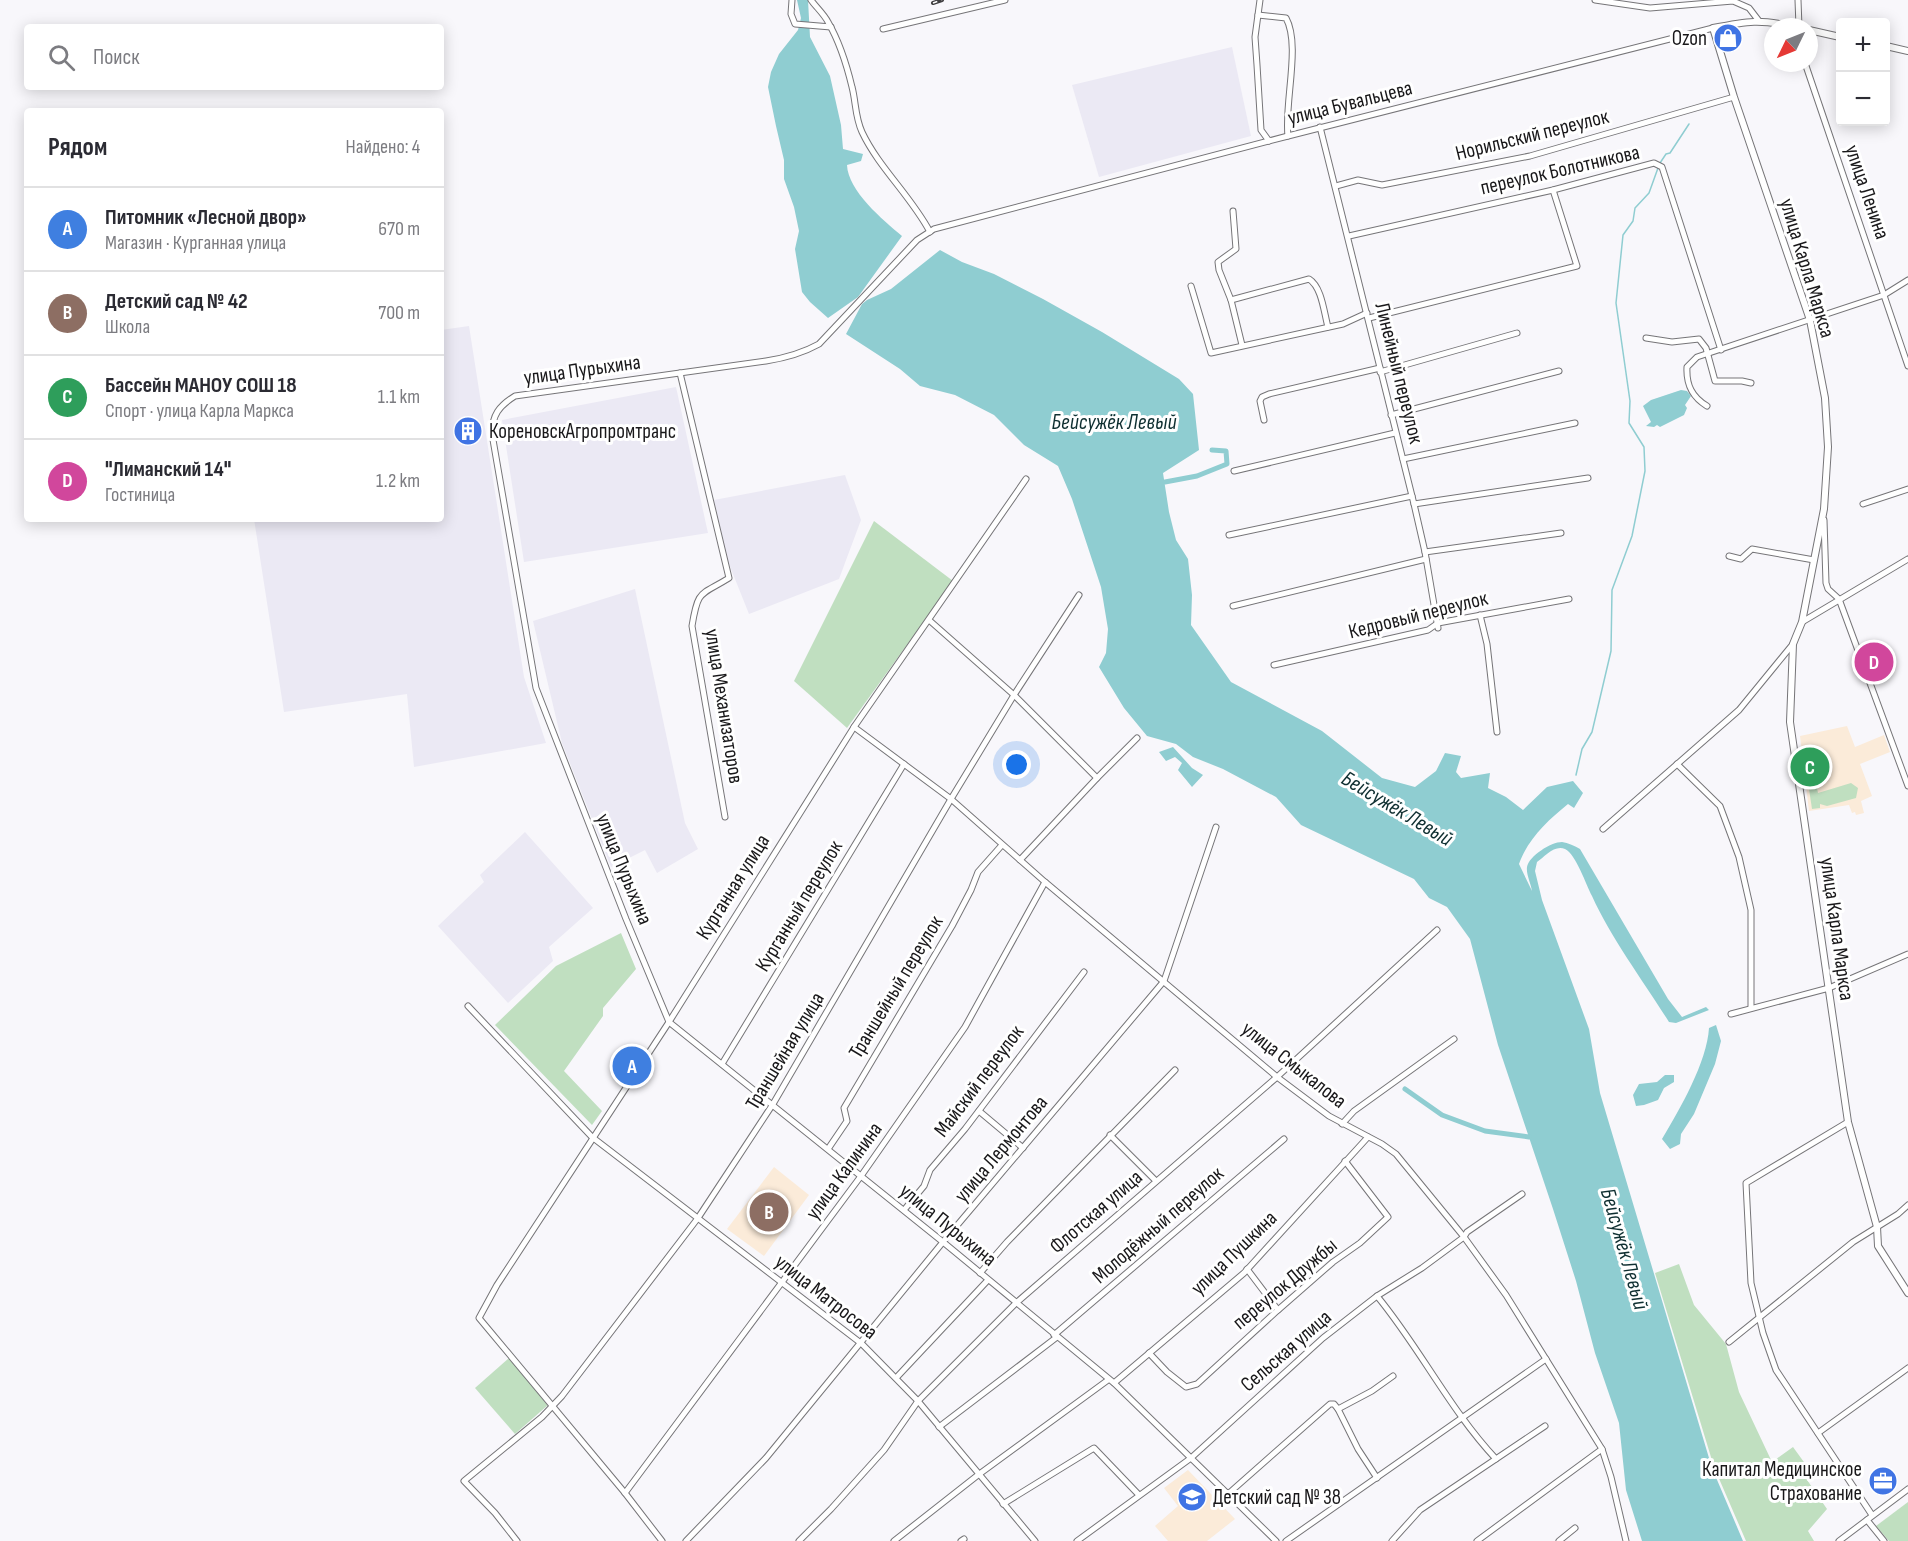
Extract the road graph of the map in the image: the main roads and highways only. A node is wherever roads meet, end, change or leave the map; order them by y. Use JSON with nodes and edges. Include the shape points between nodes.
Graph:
{"nodes":[{"id":1,"x":1764,"y":22,"type":"edge"},
{"id":2,"x":1713,"y":28,"type":"joint"},
{"id":3,"x":1818,"y":32,"type":"edge"},
{"id":4,"x":1836,"y":36,"type":"edge"},
{"id":5,"x":1890,"y":47,"type":"edge"},
{"id":6,"x":1908,"y":51,"type":"edge"},
{"id":7,"x":1908,"y":1293,"type":"edge"}],
"edges":[{"from":1,"to":2,"type":"main road","name":"улица Бувальцева"},
{"from":2,"to":7,"type":"main road","name":"улица Карла Маркса","via":[[1810,320],[1825,398],[1828,447],[1824,509],[1802,622],[1793,644],[1790,722],[1848,1122],[1877,1227],[1878,1246]]},
{"from":3,"to":4,"type":"main road"},
{"from":5,"to":6,"type":"main road"}]}
